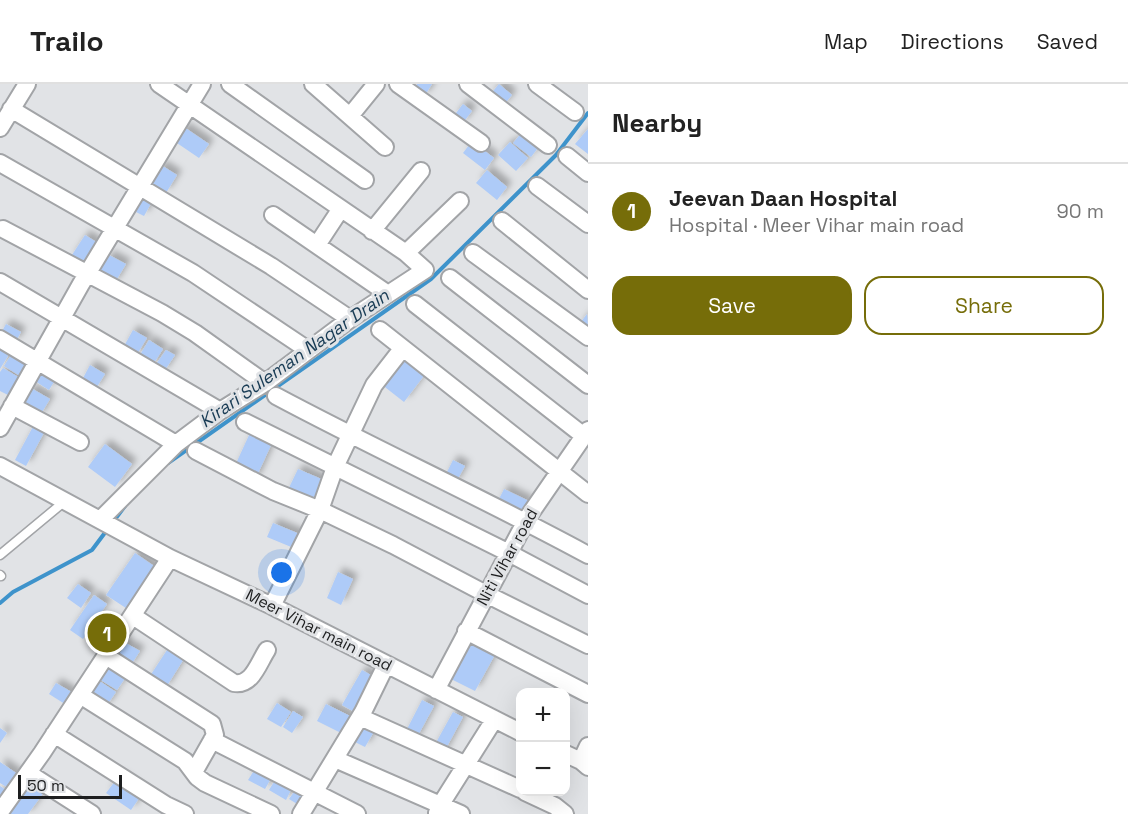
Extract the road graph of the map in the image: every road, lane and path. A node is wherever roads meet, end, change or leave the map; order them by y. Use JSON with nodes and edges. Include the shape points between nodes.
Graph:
{"nodes":[{"id":1,"x":27,"y":84,"type":"edge"},
{"id":2,"x":159,"y":84,"type":"edge"},
{"id":3,"x":202,"y":84,"type":"edge"},
{"id":4,"x":230,"y":84,"type":"edge"},
{"id":5,"x":313,"y":84,"type":"edge"},
{"id":6,"x":376,"y":84,"type":"edge"},
{"id":7,"x":398,"y":84,"type":"edge"},
{"id":8,"x":468,"y":84,"type":"edge"},
{"id":9,"x":537,"y":84,"type":"edge"},
{"id":10,"x":189,"y":104,"type":"junction"},
{"id":11,"x":11,"y":109,"type":"junction"},
{"id":12,"x":575,"y":112,"type":"dead end"},
{"id":13,"x":350,"y":116,"type":"junction"},
{"id":14,"x":0,"y":128,"type":"edge"},
{"id":15,"x":482,"y":143,"type":"dead end"},
{"id":16,"x":548,"y":145,"type":"dead end"},
{"id":17,"x":385,"y":147,"type":"dead end"},
{"id":18,"x":567,"y":156,"type":"dead end"},
{"id":19,"x":0,"y":163,"type":"edge"},
{"id":20,"x":421,"y":171,"type":"dead end"},
{"id":21,"x":588,"y":173,"type":"edge"},
{"id":22,"x":365,"y":180,"type":"dead end"},
{"id":23,"x":140,"y":186,"type":"junction"},
{"id":24,"x":537,"y":186,"type":"dead end"},
{"id":25,"x":460,"y":201,"type":"dead end"},
{"id":26,"x":340,"y":210,"type":"junction"},
{"id":27,"x":273,"y":215,"type":"dead end"},
{"id":28,"x":502,"y":221,"type":"dead end"},
{"id":29,"x":588,"y":224,"type":"edge"},
{"id":30,"x":3,"y":229,"type":"dead end"},
{"id":31,"x":114,"y":229,"type":"junction"},
{"id":32,"x":372,"y":231,"type":"junction"},
{"id":33,"x":317,"y":245,"type":"junction"},
{"id":34,"x":406,"y":253,"type":"junction"},
{"id":35,"x":473,"y":253,"type":"dead end"},
{"id":36,"x":87,"y":274,"type":"junction"},
{"id":37,"x":450,"y":278,"type":"dead end"},
{"id":38,"x":0,"y":282,"type":"edge"},
{"id":39,"x":588,"y":290,"type":"edge"},
{"id":40,"x":388,"y":294,"type":"junction"},
{"id":41,"x":415,"y":304,"type":"dead end"},
{"id":42,"x":63,"y":317,"type":"junction"},
{"id":43,"x":350,"y":319,"type":"junction"},
{"id":44,"x":380,"y":330,"type":"dead end"},
{"id":45,"x":588,"y":337,"type":"edge"},
{"id":46,"x":0,"y":339,"type":"edge"},
{"id":47,"x":402,"y":349,"type":"junction"},
{"id":48,"x":308,"y":350,"type":"junction"},
{"id":49,"x":37,"y":362,"type":"junction"},
{"id":50,"x":265,"y":383,"type":"junction"},
{"id":51,"x":588,"y":385,"type":"edge"},
{"id":52,"x":276,"y":396,"type":"dead end"},
{"id":53,"x":12,"y":406,"type":"junction"},
{"id":54,"x":220,"y":411,"type":"junction"},
{"id":55,"x":245,"y":422,"type":"dead end"},
{"id":56,"x":0,"y":428,"type":"edge"},
{"id":57,"x":586,"y":433,"type":"edge"},
{"id":58,"x":350,"y":435,"type":"junction"},
{"id":59,"x":80,"y":442,"type":"dead end"},
{"id":60,"x":176,"y":444,"type":"junction"},
{"id":61,"x":196,"y":451,"type":"dead end"},
{"id":62,"x":0,"y":466,"type":"edge"},
{"id":63,"x":335,"y":467,"type":"junction"},
{"id":64,"x":559,"y":471,"type":"junction"},
{"id":65,"x":588,"y":494,"type":"edge"},
{"id":66,"x":65,"y":501,"type":"junction"},
{"id":67,"x":320,"y":510,"type":"junction"},
{"id":68,"x":526,"y":521,"type":"junction"},
{"id":69,"x":107,"y":524,"type":"junction"},
{"id":70,"x":509,"y":552,"type":"junction"},
{"id":71,"x":0,"y":555,"type":"edge"},
{"id":72,"x":588,"y":555,"type":"edge"},
{"id":73,"x":170,"y":558,"type":"junction"},
{"id":74,"x":486,"y":594,"type":"junction"},
{"id":75,"x":588,"y":595,"type":"edge"},
{"id":76,"x":272,"y":606,"type":"junction"},
{"id":77,"x":133,"y":616,"type":"junction"},
{"id":78,"x":466,"y":631,"type":"junction"},
{"id":79,"x":588,"y":645,"type":"edge"},
{"id":80,"x":267,"y":650,"type":"dead end"},
{"id":81,"x":106,"y":656,"type":"junction"},
{"id":82,"x":387,"y":665,"type":"junction"},
{"id":83,"x":436,"y":690,"type":"junction"},
{"id":84,"x":588,"y":694,"type":"edge"},
{"id":85,"x":80,"y":695,"type":"junction"},
{"id":86,"x":360,"y":717,"type":"junction"},
{"id":87,"x":494,"y":720,"type":"junction"},
{"id":88,"x":516,"y":730,"type":"edge"},
{"id":89,"x":54,"y":734,"type":"junction"},
{"id":90,"x":212,"y":740,"type":"junction"},
{"id":91,"x":570,"y":755,"type":"edge"},
{"id":92,"x":586,"y":758,"type":"edge"},
{"id":93,"x":335,"y":759,"type":"junction"},
{"id":94,"x":466,"y":765,"type":"junction"},
{"id":95,"x":194,"y":772,"type":"junction"},
{"id":96,"x":28,"y":773,"type":"junction"},
{"id":97,"x":516,"y":787,"type":"edge"},
{"id":98,"x":314,"y":792,"type":"junction"},
{"id":99,"x":534,"y":796,"type":"edge"},
{"id":100,"x":439,"y":809,"type":"edge"},
{"id":101,"x":0,"y":813,"type":"edge"},
{"id":102,"x":92,"y":814,"type":"edge"},
{"id":103,"x":185,"y":814,"type":"edge"},
{"id":104,"x":271,"y":814,"type":"edge"},
{"id":105,"x":301,"y":814,"type":"edge"},
{"id":106,"x":357,"y":814,"type":"edge"},
{"id":107,"x":461,"y":814,"type":"edge"},
{"id":108,"x":565,"y":814,"type":"edge"}],
"edges":[{"from":1,"to":11,"type":"street"},
{"from":2,"to":10,"type":"street"},
{"from":3,"to":10,"type":"street"},
{"from":4,"to":22,"type":"street"},
{"from":5,"to":13,"type":"street"},
{"from":6,"to":13,"type":"street"},
{"from":7,"to":15,"type":"street"},
{"from":8,"to":16,"type":"street"},
{"from":9,"to":12,"type":"street"},
{"from":10,"to":23,"type":"street"},
{"from":10,"to":26,"type":"street"},
{"from":11,"to":14,"type":"street"},
{"from":11,"to":23,"type":"street"},
{"from":13,"to":17,"type":"street"},
{"from":18,"to":21,"type":"street"},
{"from":19,"to":31,"type":"street"},
{"from":20,"to":32,"type":"street"},
{"from":23,"to":31,"type":"street"},
{"from":23,"to":43,"type":"street"},
{"from":24,"to":29,"type":"street"},
{"from":25,"to":34,"type":"street"},
{"from":26,"to":32,"type":"street"},
{"from":26,"to":33,"type":"street"},
{"from":27,"to":33,"type":"street"},
{"from":28,"to":39,"type":"street"},
{"from":30,"to":36,"type":"street"},
{"from":31,"to":36,"type":"street"},
{"from":31,"to":48,"type":"street","via":[[193,273]]},
{"from":32,"to":34,"type":"street"},
{"from":33,"to":40,"type":"street"},
{"from":34,"to":40,"type":"street","via":[[425,270]]},
{"from":35,"to":45,"type":"street"},
{"from":36,"to":42,"type":"street"},
{"from":36,"to":50,"type":"street","via":[[195,333]]},
{"from":37,"to":51,"type":"street"},
{"from":38,"to":42,"type":"street"},
{"from":40,"to":43,"type":"street"},
{"from":41,"to":57,"type":"street"},
{"from":42,"to":49,"type":"street"},
{"from":42,"to":54,"type":"street"},
{"from":43,"to":48,"type":"street"},
{"from":44,"to":47,"type":"street"},
{"from":46,"to":49,"type":"street"},
{"from":47,"to":58,"type":"street","via":[[374,385]]},
{"from":47,"to":64,"type":"street"},
{"from":48,"to":50,"type":"street"},
{"from":49,"to":53,"type":"street"},
{"from":49,"to":60,"type":"street"},
{"from":50,"to":54,"type":"street"},
{"from":52,"to":58,"type":"street"},
{"from":53,"to":56,"type":"street"},
{"from":53,"to":59,"type":"street"},
{"from":54,"to":60,"type":"street"},
{"from":55,"to":63,"type":"street"},
{"from":57,"to":64,"type":"street","name":"Niti Vihar road"},
{"from":58,"to":63,"type":"street"},
{"from":58,"to":68,"type":"street"},
{"from":60,"to":69,"type":"street"},
{"from":61,"to":67,"type":"street","via":[[273,491]]},
{"from":62,"to":66,"type":"street","name":"Meer Vihar main road"},
{"from":63,"to":67,"type":"street"},
{"from":63,"to":70,"type":"street"},
{"from":64,"to":65,"type":"street"},
{"from":64,"to":68,"type":"street","name":"Niti Vihar road"},
{"from":66,"to":69,"type":"street","name":"Meer Vihar main road"},
{"from":66,"to":71,"type":"lane"},
{"from":67,"to":74,"type":"street"},
{"from":67,"to":76,"type":"street"},
{"from":68,"to":70,"type":"street","name":"Niti Vihar road"},
{"from":68,"to":72,"type":"street"},
{"from":69,"to":73,"type":"street","name":"Meer Vihar main road"},
{"from":70,"to":74,"type":"street","name":"Niti Vihar road"},
{"from":70,"to":75,"type":"street"},
{"from":73,"to":76,"type":"street","name":"Meer Vihar main road"},
{"from":73,"to":77,"type":"street"},
{"from":74,"to":78,"type":"street","name":"Niti Vihar road"},
{"from":74,"to":79,"type":"street"},
{"from":76,"to":82,"type":"street","name":"Meer Vihar main road"},
{"from":77,"to":80,"type":"street","via":[[234,683],[248,681]]},
{"from":77,"to":81,"type":"street"},
{"from":78,"to":83,"type":"street","name":"Niti Vihar road"},
{"from":78,"to":84,"type":"street"},
{"from":81,"to":85,"type":"street"},
{"from":81,"to":90,"type":"street","via":[[212,724]]},
{"from":82,"to":83,"type":"street","name":"Meer Vihar main road"},
{"from":82,"to":86,"type":"street"},
{"from":83,"to":87,"type":"street","name":"Meer Vihar main road"},
{"from":85,"to":89,"type":"street"},
{"from":85,"to":95,"type":"street","via":[[185,761]]},
{"from":86,"to":93,"type":"street"},
{"from":86,"to":94,"type":"street"},
{"from":87,"to":88,"type":"street","name":"Meer Vihar main road"},
{"from":87,"to":94,"type":"street"},
{"from":89,"to":96,"type":"street"},
{"from":89,"to":103,"type":"street"},
{"from":90,"to":95,"type":"street"},
{"from":90,"to":98,"type":"street"},
{"from":91,"to":92,"type":"street"},
{"from":93,"to":98,"type":"street"},
{"from":93,"to":100,"type":"street"},
{"from":94,"to":97,"type":"street"},
{"from":94,"to":100,"type":"street"},
{"from":95,"to":104,"type":"street","via":[[205,783]]},
{"from":96,"to":101,"type":"street"},
{"from":96,"to":102,"type":"street"},
{"from":98,"to":105,"type":"street"},
{"from":98,"to":106,"type":"street"},
{"from":99,"to":108,"type":"street"},
{"from":100,"to":107,"type":"street"}]}
